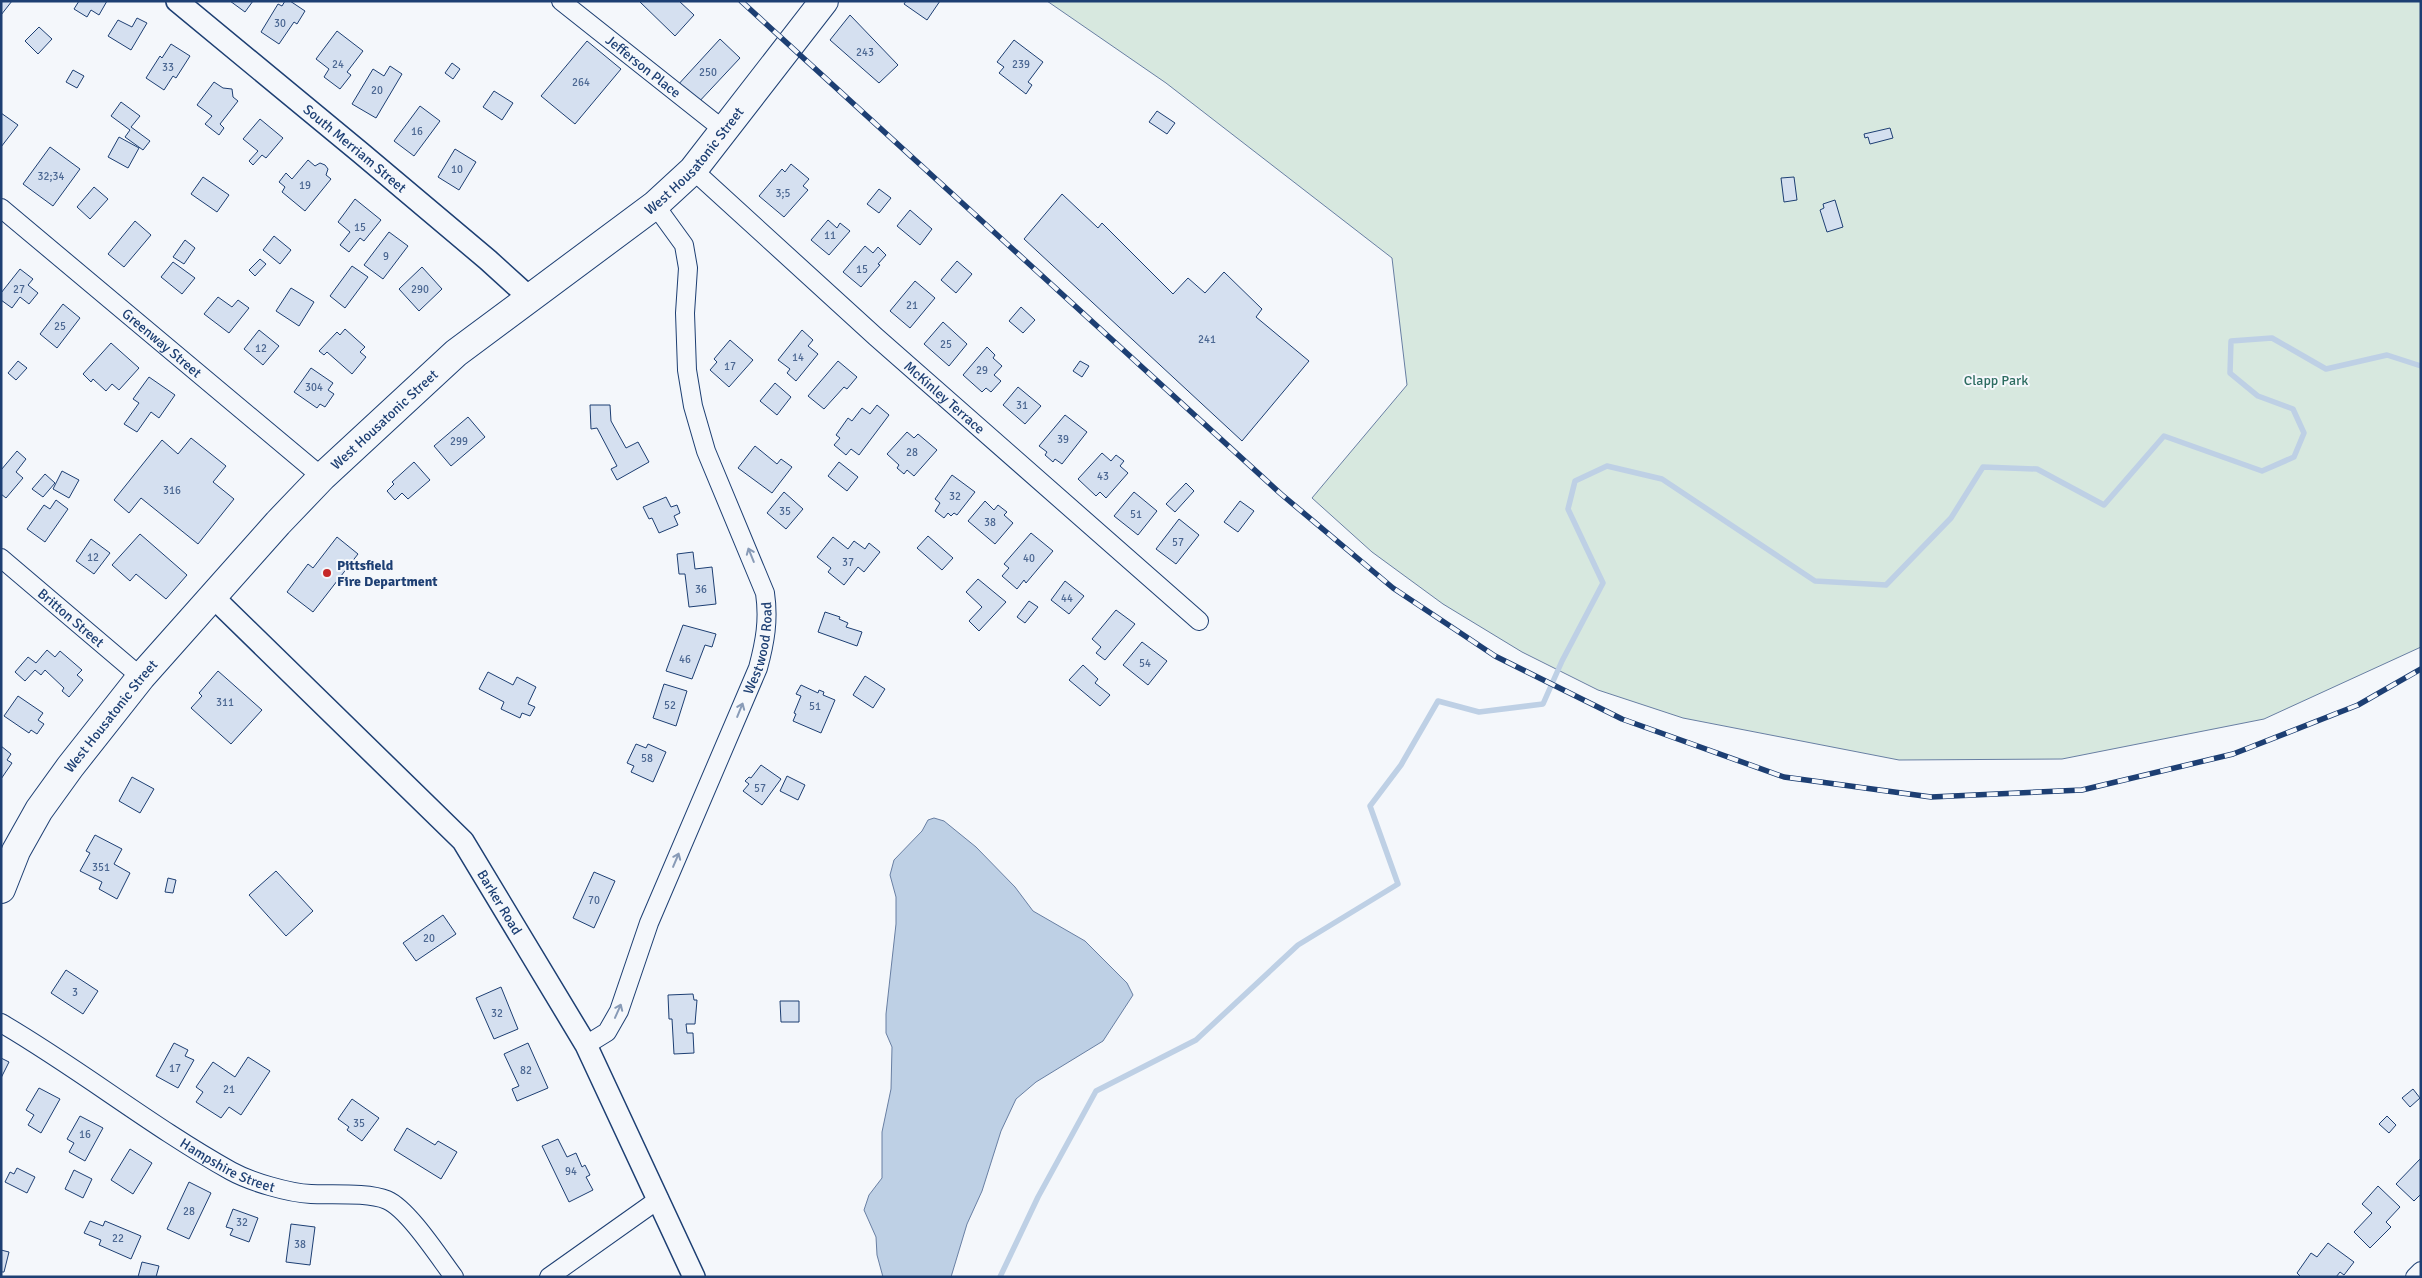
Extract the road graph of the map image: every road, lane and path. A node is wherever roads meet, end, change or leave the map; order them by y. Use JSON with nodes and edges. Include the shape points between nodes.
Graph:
{"nodes":[{"id":1,"x":177,"y":1,"type":"edge"},
{"id":2,"x":561,"y":1,"type":"edge"},
{"id":3,"x":824,"y":1,"type":"edge"},
{"id":4,"x":725,"y":131,"type":"junction"},
{"id":5,"x":693,"y":170,"type":"junction"},
{"id":6,"x":655,"y":205,"type":"junction"},
{"id":7,"x":1,"y":208,"type":"edge"},
{"id":8,"x":531,"y":299,"type":"junction"},
{"id":9,"x":322,"y":477,"type":"junction"},
{"id":10,"x":1,"y":558,"type":"edge"},
{"id":11,"x":212,"y":596,"type":"junction"},
{"id":12,"x":1199,"y":621,"type":"dead end"},
{"id":13,"x":141,"y":677,"type":"junction"},
{"id":14,"x":1,"y":889,"type":"edge"},
{"id":15,"x":1,"y":1023,"type":"edge"},
{"id":16,"x":586,"y":1045,"type":"junction"},
{"id":17,"x":659,"y":1199,"type":"junction"},
{"id":18,"x":2421,"y":1271,"type":"edge"},
{"id":19,"x":454,"y":1277,"type":"edge"},
{"id":20,"x":549,"y":1277,"type":"edge"},
{"id":21,"x":694,"y":1277,"type":"edge"},
{"id":22,"x":2415,"y":1277,"type":"edge"}],
"edges":[{"from":1,"to":8,"type":"street","name":"South Merriam Street"},
{"from":2,"to":4,"type":"street","name":"Jefferson Place"},
{"from":3,"to":4,"type":"highway","name":"West Housatonic Street"},
{"from":4,"to":5,"type":"highway","name":"West Housatonic Street"},
{"from":5,"to":6,"type":"highway","name":"West Housatonic Street"},
{"from":5,"to":12,"type":"street","name":"McKinley Terrace","via":[[868,330]]},
{"from":6,"to":8,"type":"highway","name":"West Housatonic Street"},
{"from":16,"to":6,"type":"street","name":"Westwood Road","one_way":true,"via":[[607,1032],[619,1011],[649,923],[758,668],[766,639],[768,614],[762,584],[706,451],[693,406],[687,370],[685,313],[688,268],[684,245]]},
{"from":7,"to":9,"type":"street","name":"Greenway Street"},
{"from":8,"to":9,"type":"highway","name":"West Housatonic Street","via":[[456,353]]},
{"from":9,"to":11,"type":"highway","name":"West Housatonic Street"},
{"from":10,"to":13,"type":"street","name":"Britton Street"},
{"from":11,"to":13,"type":"highway","name":"West Housatonic Street"},
{"from":11,"to":16,"type":"street","name":"Barker Road","via":[[463,841]]},
{"from":13,"to":14,"type":"highway","name":"West Housatonic Street","via":[[39,810],[16,851]]},
{"from":15,"to":19,"type":"street","name":"Hampshire Street","via":[[233,1172],[265,1184],[308,1194],[387,1200],[406,1215]]},
{"from":16,"to":17,"type":"street","name":"Barker Road"},
{"from":17,"to":20,"type":"street"},
{"from":17,"to":21,"type":"street","name":"Barker Road"},
{"from":18,"to":22,"type":"street"}]}
